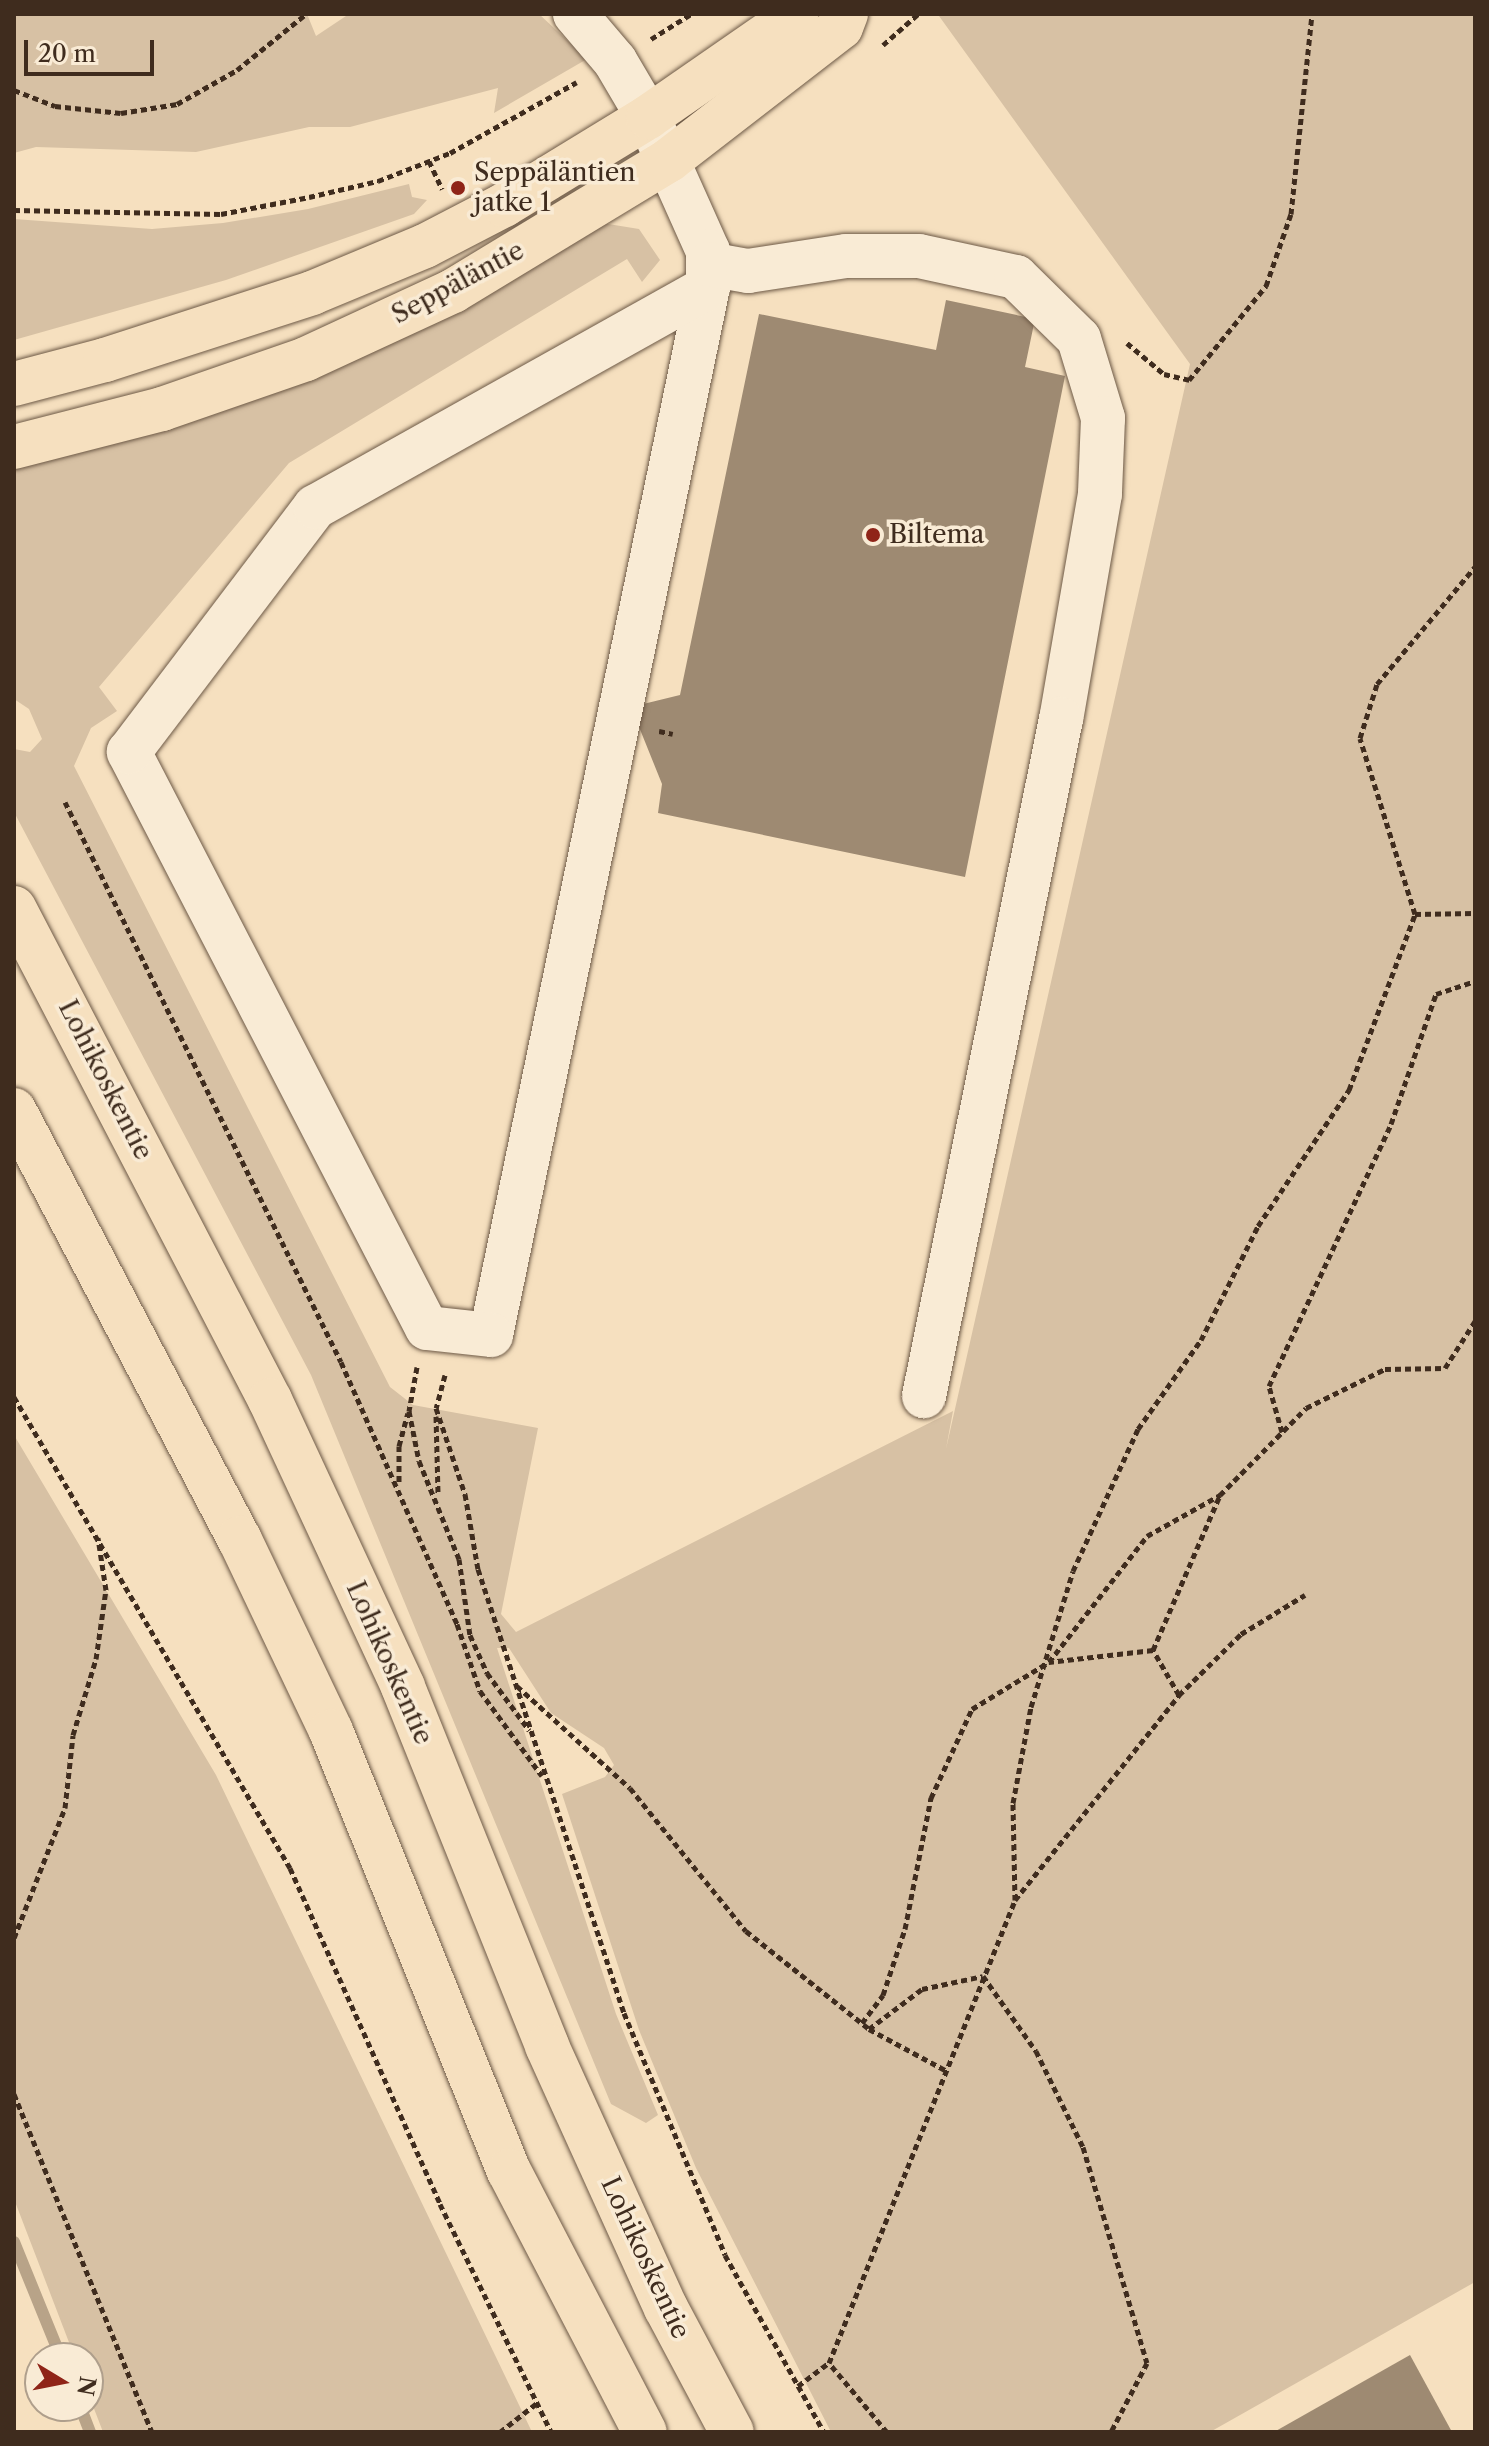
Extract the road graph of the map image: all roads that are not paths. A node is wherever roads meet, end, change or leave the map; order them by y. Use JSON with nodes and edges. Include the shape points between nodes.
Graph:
{"nodes":[{"id":1,"x":575,"y":14,"type":"edge"},
{"id":2,"x":797,"y":14,"type":"edge"},
{"id":3,"x":846,"y":14,"type":"edge"},
{"id":4,"x":648,"y":117,"type":"junction"},
{"id":5,"x":669,"y":160,"type":"junction"},
{"id":6,"x":708,"y":275,"type":"junction"},
{"id":7,"x":14,"y":384,"type":"edge"},
{"id":8,"x":14,"y":447,"type":"edge"},
{"id":9,"x":14,"y":908,"type":"edge"},
{"id":10,"x":14,"y":1110,"type":"edge"},
{"id":11,"x":924,"y":1396,"type":"dead end"},
{"id":12,"x":645,"y":2432,"type":"edge"},
{"id":13,"x":732,"y":2432,"type":"edge"}],
"edges":[{"from":1,"to":4,"type":"lane","via":[[615,61]]},
{"from":2,"to":4,"type":"main road","name":"Seppäläntie"},
{"from":3,"to":5,"type":"main road","name":"Seppäläntie","via":[[830,36]]},
{"from":4,"to":5,"type":"lane"},
{"from":4,"to":7,"type":"main road","name":"Seppäläntie","via":[[504,205],[411,252],[312,293]]},
{"from":5,"to":6,"type":"lane","via":[[692,208]]},
{"from":5,"to":8,"type":"main road","name":"Seppäläntie","via":[[453,291],[306,359],[162,409]]},
{"from":6,"to":6,"type":"lane","via":[[458,1332],[129,752],[315,507],[472,419]]},
{"from":6,"to":11,"type":"lane","via":[[846,256],[919,256],[1016,277],[1079,339],[1103,418],[1100,494],[1061,719]]},
{"from":9,"to":13,"type":"main road","name":"Lohikoskentie","via":[[270,1400],[403,1687],[547,2046],[666,2308]]},
{"from":10,"to":12,"type":"main road","via":[[239,1538],[331,1731],[509,2171]]}]}
